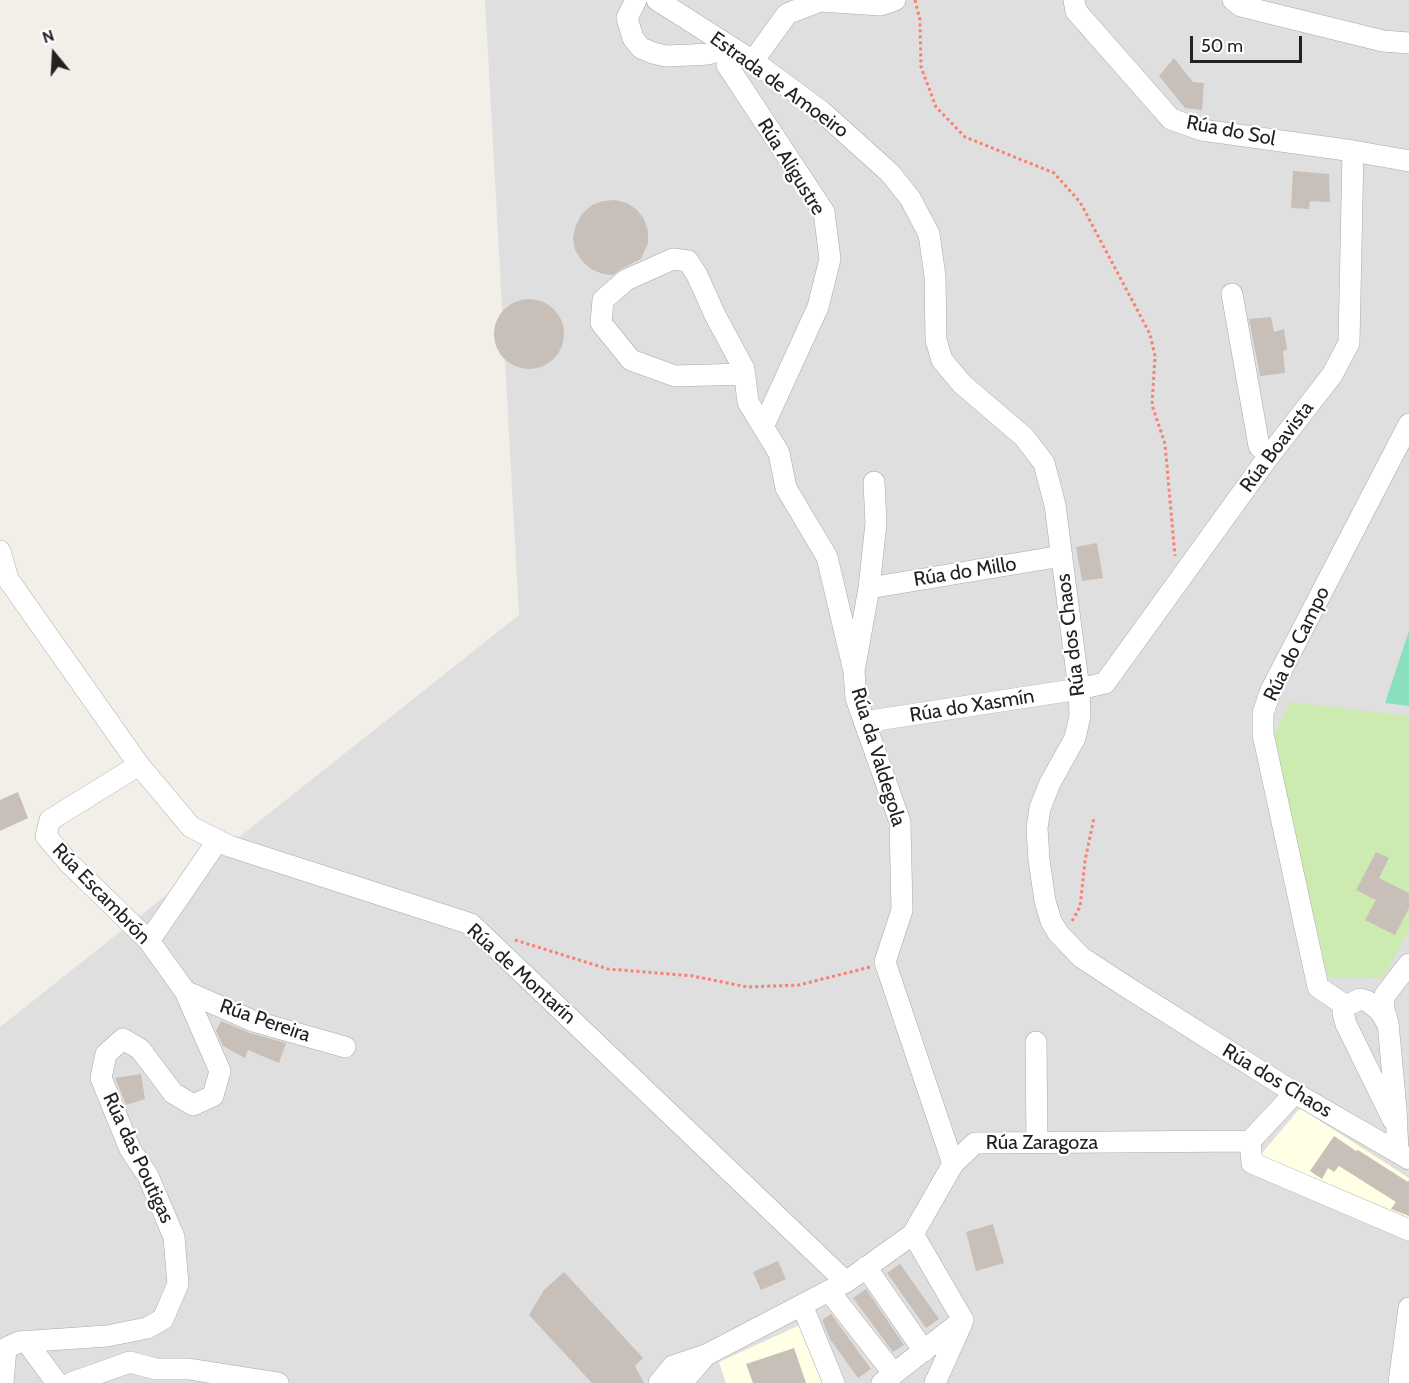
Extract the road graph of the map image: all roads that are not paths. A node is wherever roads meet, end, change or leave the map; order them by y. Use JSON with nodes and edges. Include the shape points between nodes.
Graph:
{"nodes":[{"id":1,"x":636,"y":0,"type":"edge"},
{"id":2,"x":657,"y":0,"type":"edge"},
{"id":3,"x":894,"y":0,"type":"edge"},
{"id":4,"x":1074,"y":0,"type":"edge"},
{"id":5,"x":1233,"y":0,"type":"edge"},
{"id":6,"x":1409,"y":43,"type":"edge"},
{"id":7,"x":732,"y":48,"type":"junction"},
{"id":8,"x":753,"y":61,"type":"junction"},
{"id":9,"x":1353,"y":151,"type":"junction"},
{"id":10,"x":1409,"y":161,"type":"edge"},
{"id":11,"x":935,"y":276,"type":"joint"},
{"id":12,"x":1232,"y":294,"type":"dead end"},
{"id":13,"x":744,"y":374,"type":"junction"},
{"id":14,"x":1409,"y":424,"type":"edge"},
{"id":15,"x":764,"y":425,"type":"junction"},
{"id":16,"x":1270,"y":455,"type":"junction"},
{"id":17,"x":874,"y":482,"type":"dead end"},
{"id":18,"x":0,"y":551,"type":"edge"},
{"id":19,"x":1062,"y":556,"type":"junction"},
{"id":20,"x":868,"y":588,"type":"junction"},
{"id":21,"x":854,"y":671,"type":"junction"},
{"id":22,"x":1079,"y":689,"type":"junction"},
{"id":23,"x":864,"y":722,"type":"junction"},
{"id":24,"x":139,"y":765,"type":"junction"},
{"id":25,"x":218,"y":840,"type":"junction"},
{"id":26,"x":149,"y":941,"type":"junction"},
{"id":27,"x":1409,"y":964,"type":"edge"},
{"id":28,"x":1392,"y":986,"type":"junction"},
{"id":29,"x":185,"y":991,"type":"junction"},
{"id":30,"x":1353,"y":1002,"type":"junction"},
{"id":31,"x":1388,"y":1023,"type":"junction"},
{"id":32,"x":1036,"y":1042,"type":"dead end"},
{"id":33,"x":345,"y":1047,"type":"dead end"},
{"id":34,"x":1295,"y":1093,"type":"junction"},
{"id":35,"x":1396,"y":1127,"type":"junction"},
{"id":36,"x":1250,"y":1141,"type":"junction"},
{"id":37,"x":1036,"y":1143,"type":"junction"},
{"id":38,"x":1403,"y":1156,"type":"edge"},
{"id":39,"x":953,"y":1164,"type":"junction"},
{"id":40,"x":1409,"y":1230,"type":"edge"},
{"id":41,"x":913,"y":1234,"type":"junction"},
{"id":42,"x":866,"y":1267,"type":"junction"},
{"id":43,"x":838,"y":1286,"type":"junction"},
{"id":44,"x":802,"y":1305,"type":"junction"},
{"id":45,"x":1409,"y":1308,"type":"edge"},
{"id":46,"x":963,"y":1320,"type":"junction"},
{"id":47,"x":26,"y":1341,"type":"junction"},
{"id":48,"x":924,"y":1351,"type":"junction"},
{"id":49,"x":706,"y":1354,"type":"junction"},
{"id":50,"x":888,"y":1378,"type":"edge"},
{"id":51,"x":3,"y":1383,"type":"edge"},
{"id":52,"x":57,"y":1383,"type":"edge"},
{"id":53,"x":70,"y":1383,"type":"edge"},
{"id":54,"x":278,"y":1383,"type":"edge"},
{"id":55,"x":659,"y":1383,"type":"edge"},
{"id":56,"x":682,"y":1383,"type":"edge"},
{"id":57,"x":834,"y":1383,"type":"edge"},
{"id":58,"x":935,"y":1383,"type":"edge"},
{"id":59,"x":1399,"y":1383,"type":"edge"}],
"edges":[{"from":1,"to":7,"type":"street","via":[[627,18],[633,38],[641,48],[666,56],[708,54]]},
{"from":2,"to":7,"type":"street","name":"Estrada de Amoeiro"},
{"from":3,"to":8,"type":"street","via":[[880,5],[820,1],[787,14]]},
{"from":4,"to":9,"type":"street","name":"Rúa do Sol","via":[[1076,11],[1171,119],[1202,130]]},
{"from":5,"to":6,"type":"street","via":[[1241,6],[1383,42]]},
{"from":7,"to":8,"type":"street","name":"Estrada de Amoeiro"},
{"from":7,"to":15,"type":"street","name":"Rúa Aligustre","via":[[727,65],[824,212],[830,259],[818,307]]},
{"from":8,"to":11,"type":"street","name":"Estrada de Amoeiro","via":[[821,111],[890,173],[922,219],[933,251]]},
{"from":9,"to":10,"type":"street","name":"Rúa do Sol"},
{"from":9,"to":16,"type":"street","name":"Rúa Boavista","via":[[1349,343],[1332,375]]},
{"from":11,"to":19,"type":"street","name":"Rúa dos Chaos","via":[[936,340],[942,360],[962,384],[1024,437],[1044,463]]},
{"from":12,"to":16,"type":"street","via":[[1259,446]]},
{"from":13,"to":13,"type":"street","via":[[675,376],[632,360],[601,323],[603,300],[626,280],[673,259],[688,261]]},
{"from":13,"to":15,"type":"street","via":[[748,402]]},
{"from":14,"to":30,"type":"street","name":"Rúa do Campo","via":[[1271,690],[1263,713],[1263,734],[1318,987]]},
{"from":15,"to":21,"type":"street","via":[[779,453],[786,488],[827,557]]},
{"from":16,"to":22,"type":"street","name":"Rúa Boavista","via":[[1105,682]]},
{"from":17,"to":20,"type":"street","name":"Rúa da Valdegola","via":[[876,523]]},
{"from":18,"to":24,"type":"street","name":"Rúa de Montarín","via":[[8,579]]},
{"from":19,"to":20,"type":"street","name":"Rúa do Millo"},
{"from":19,"to":22,"type":"street","name":"Rúa dos Chaos"},
{"from":20,"to":21,"type":"street","name":"Rúa da Valdegola"},
{"from":21,"to":23,"type":"street","name":"Rúa da Valdegola","via":[[856,698]]},
{"from":22,"to":23,"type":"street","name":"Rúa do Xasmín"},
{"from":22,"to":34,"type":"street","name":"Rúa dos Chaos","via":[[1080,716],[1075,738],[1050,783],[1037,828],[1051,921],[1081,957]]},
{"from":23,"to":39,"type":"street","name":"Rúa da Valdegola","via":[[900,822],[902,910],[885,962]]},
{"from":24,"to":25,"type":"street","name":"Rúa de Montarín","via":[[191,827]]},
{"from":24,"to":26,"type":"street","name":"Rúa Escambrón","via":[[50,820],[46,836]]},
{"from":25,"to":26,"type":"street"},
{"from":25,"to":43,"type":"street","name":"Rúa de Montarín","via":[[471,924]]},
{"from":26,"to":29,"type":"street","name":"Rúa Escambrón"},
{"from":27,"to":28,"type":"street"},
{"from":28,"to":30,"type":"street"},
{"from":28,"to":31,"type":"street","via":[[1384,995]]},
{"from":29,"to":33,"type":"street","name":"Rúa Pereira","via":[[253,1021]]},
{"from":29,"to":47,"type":"street","name":"Rúa das Poutigas","via":[[220,1071],[213,1096],[193,1105],[173,1093],[140,1049],[123,1039],[106,1054],[101,1078],[130,1149],[148,1176],[174,1237],[178,1284],[163,1319],[147,1328],[107,1336]]},
{"from":30,"to":31,"type":"street","name":"Rúa do Campo","via":[[1380,1011]]},
{"from":30,"to":35,"type":"street","via":[[1343,1013],[1346,1024]]},
{"from":31,"to":35,"type":"street"},
{"from":32,"to":37,"type":"street"},
{"from":34,"to":36,"type":"street"},
{"from":34,"to":38,"type":"street","name":"Rúa dos Chaos"},
{"from":35,"to":38,"type":"street"},
{"from":36,"to":37,"type":"street","name":"Rúa Zaragoza"},
{"from":36,"to":40,"type":"street","via":[[1252,1163]]},
{"from":37,"to":39,"type":"street","name":"Rúa Zaragoza","via":[[975,1143]]},
{"from":39,"to":41,"type":"street","name":"Rúa Zaragoza"},
{"from":41,"to":42,"type":"street","name":"Rúa Zaragoza"},
{"from":41,"to":46,"type":"street"},
{"from":42,"to":43,"type":"street","name":"Rúa Zaragoza"},
{"from":42,"to":48,"type":"street"},
{"from":43,"to":44,"type":"street","name":"Rúa Zaragoza"},
{"from":43,"to":50,"type":"street","name":"Rúa de Montarín"},
{"from":44,"to":49,"type":"street","name":"Rúa Zaragoza"},
{"from":44,"to":57,"type":"street"},
{"from":45,"to":59,"type":"street"},
{"from":46,"to":48,"type":"street"},
{"from":46,"to":58,"type":"street"},
{"from":47,"to":51,"type":"street","via":[[6,1348]]},
{"from":47,"to":52,"type":"street"},
{"from":48,"to":50,"type":"street"},
{"from":49,"to":55,"type":"street","name":"Rúa Zaragoza","via":[[673,1366]]},
{"from":49,"to":56,"type":"street"},
{"from":53,"to":54,"type":"street","via":[[130,1362],[156,1369],[189,1369]]}]}
